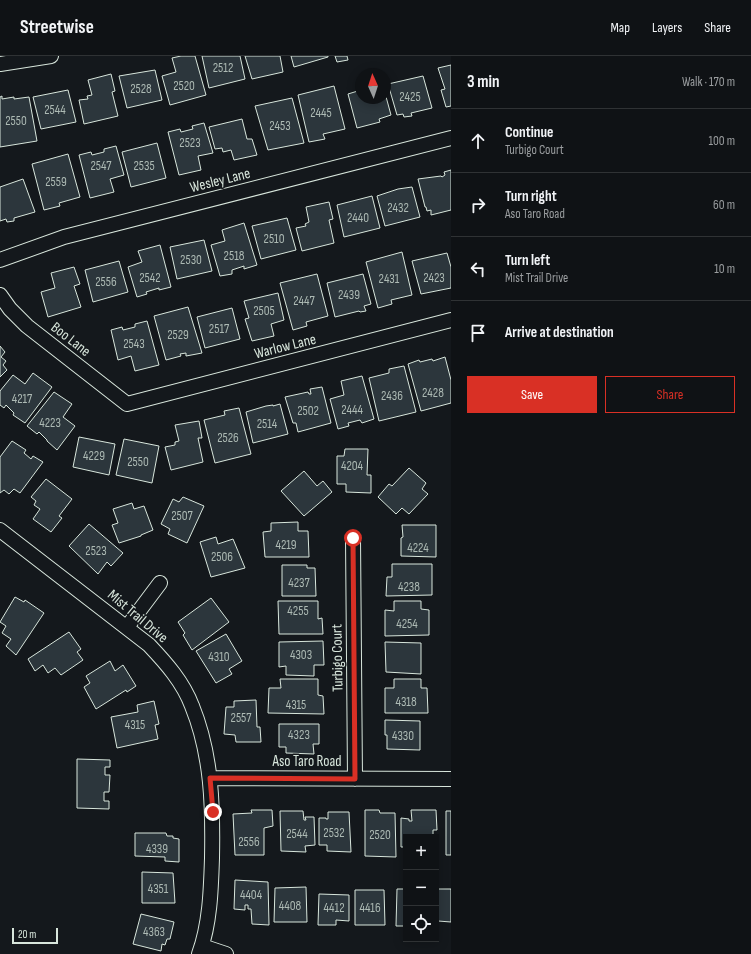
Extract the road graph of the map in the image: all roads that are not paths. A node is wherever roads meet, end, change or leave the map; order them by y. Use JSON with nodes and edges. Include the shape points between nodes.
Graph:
{"nodes":[{"id":1,"x":51,"y":56,"type":"edge"},
{"id":2,"x":0,"y":64,"type":"edge"},
{"id":3,"x":451,"y":138,"type":"edge"},
{"id":4,"x":0,"y":260,"type":"edge"},
{"id":5,"x":0,"y":295,"type":"edge"},
{"id":6,"x":451,"y":320,"type":"edge"},
{"id":7,"x":127,"y":404,"type":"joint"},
{"id":8,"x":0,"y":530,"type":"edge"},
{"id":9,"x":353,"y":538,"type":"dead end"},
{"id":10,"x":160,"y":583,"type":"dead end"},
{"id":11,"x":127,"y":627,"type":"junction"},
{"id":12,"x":210,"y":778,"type":"junction"},
{"id":13,"x":355,"y":779,"type":"junction"},
{"id":14,"x":451,"y":779,"type":"edge"},
{"id":15,"x":201,"y":950,"type":"edge"},
{"id":16,"x":226,"y":954,"type":"edge"}],
"edges":[{"from":1,"to":2,"type":"street"},
{"from":3,"to":4,"type":"street","name":"Wesley Lane","via":[[64,237]]},
{"from":5,"to":7,"type":"street","name":"Boo Lane","via":[[27,326]]},
{"from":6,"to":7,"type":"street","name":"Warlow Lane"},
{"from":8,"to":11,"type":"street","name":"Mist Trail Drive"},
{"from":9,"to":13,"type":"street","name":"Turbigo Court"},
{"from":10,"to":11,"type":"street"},
{"from":11,"to":12,"type":"street","name":"Mist Trail Drive","via":[[149,645],[180,682],[201,733]]},
{"from":12,"to":13,"type":"street","name":"Aso Taro Road"},
{"from":12,"to":15,"type":"street","name":"Mist Trail Drive","via":[[213,812],[211,890]]},
{"from":13,"to":14,"type":"street","name":"Aso Taro Road"},
{"from":15,"to":16,"type":"street"}]}
